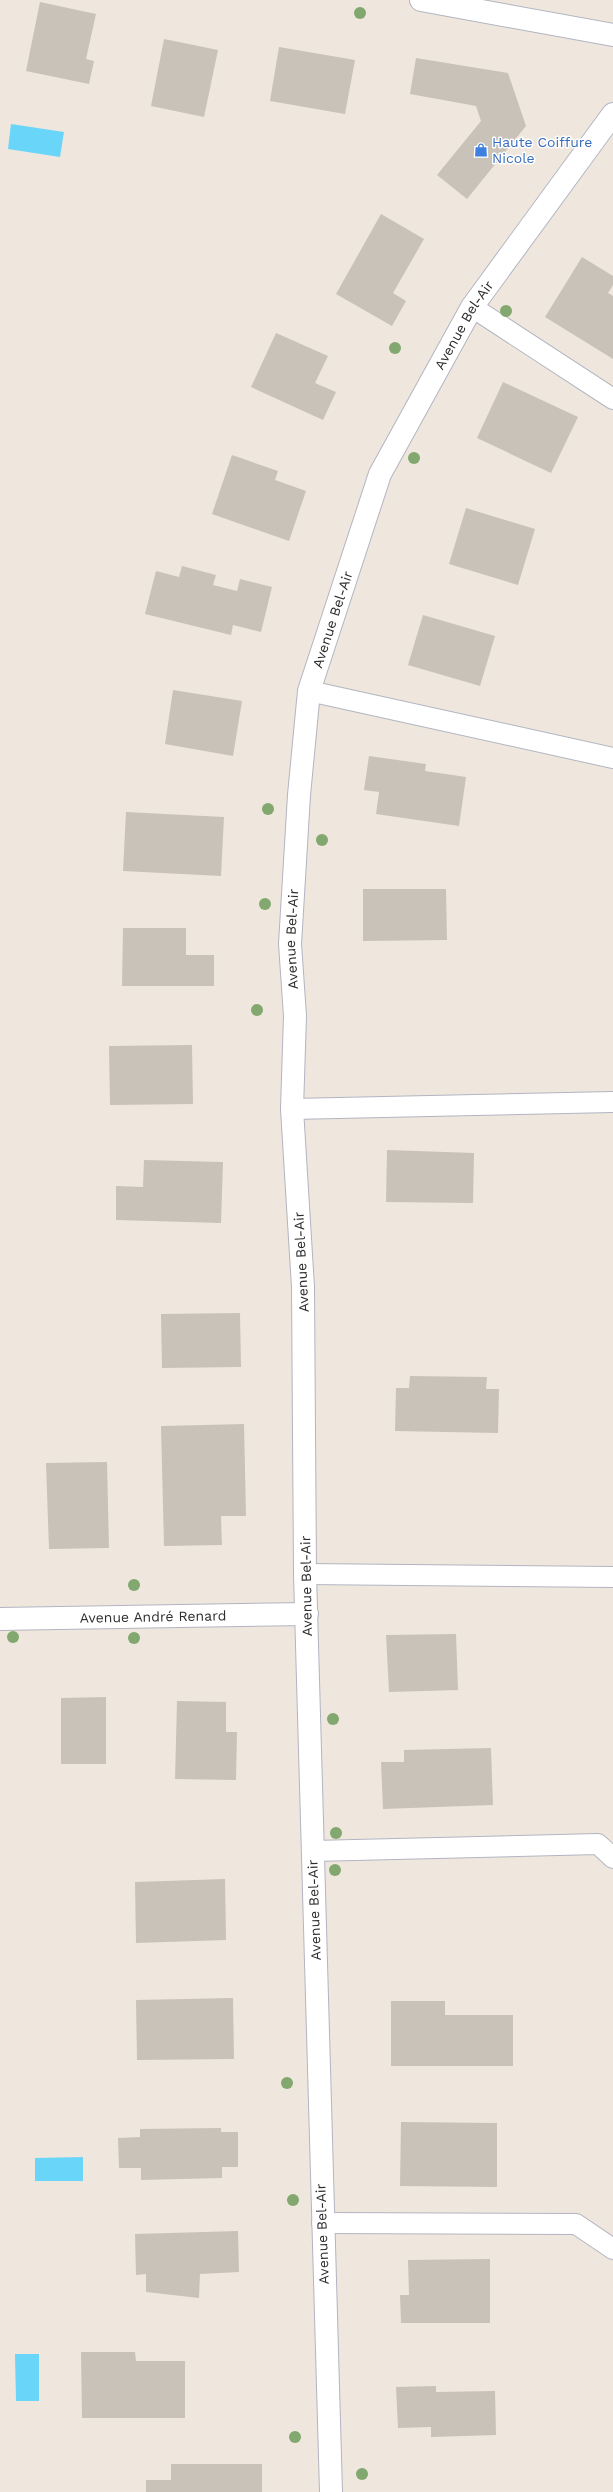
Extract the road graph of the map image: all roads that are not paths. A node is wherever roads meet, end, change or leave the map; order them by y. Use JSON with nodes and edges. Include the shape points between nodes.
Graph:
{"nodes":[{"id":1,"x":421,"y":0,"type":"edge"},
{"id":2,"x":613,"y":35,"type":"edge"},
{"id":3,"x":613,"y":114,"type":"edge"},
{"id":4,"x":472,"y":307,"type":"junction"},
{"id":5,"x":613,"y":399,"type":"edge"},
{"id":6,"x":309,"y":691,"type":"junction"},
{"id":7,"x":613,"y":758,"type":"edge"},
{"id":8,"x":613,"y":1102,"type":"edge"},
{"id":9,"x":292,"y":1109,"type":"junction"},
{"id":10,"x":305,"y":1574,"type":"junction"},
{"id":11,"x":613,"y":1576,"type":"edge"},
{"id":12,"x":307,"y":1614,"type":"junction"},
{"id":13,"x":0,"y":1619,"type":"edge"},
{"id":14,"x":313,"y":1851,"type":"junction"},
{"id":15,"x":613,"y":1858,"type":"edge"},
{"id":16,"x":322,"y":2223,"type":"junction"},
{"id":17,"x":613,"y":2249,"type":"edge"},
{"id":18,"x":331,"y":2492,"type":"edge"}],
"edges":[{"from":1,"to":2,"type":"street"},
{"from":3,"to":4,"type":"street","name":"Avenue Bel-Air"},
{"from":4,"to":5,"type":"lane"},
{"from":4,"to":6,"type":"street","name":"Avenue Bel-Air","via":[[380,474]]},
{"from":6,"to":7,"type":"lane"},
{"from":6,"to":9,"type":"street","name":"Avenue Bel-Air","via":[[299,795],[290,944],[295,1016]]},
{"from":8,"to":9,"type":"lane"},
{"from":9,"to":10,"type":"street","name":"Avenue Bel-Air","via":[[303,1286]]},
{"from":10,"to":11,"type":"lane"},
{"from":10,"to":12,"type":"street","name":"Avenue Bel-Air"},
{"from":12,"to":13,"type":"street","name":"Avenue André Renard"},
{"from":12,"to":14,"type":"street","name":"Avenue Bel-Air"},
{"from":14,"to":15,"type":"lane","via":[[598,1844]]},
{"from":14,"to":16,"type":"street","name":"Avenue Bel-Air"},
{"from":16,"to":17,"type":"lane","via":[[576,2224]]},
{"from":16,"to":18,"type":"street","name":"Avenue Bel-Air"}]}
